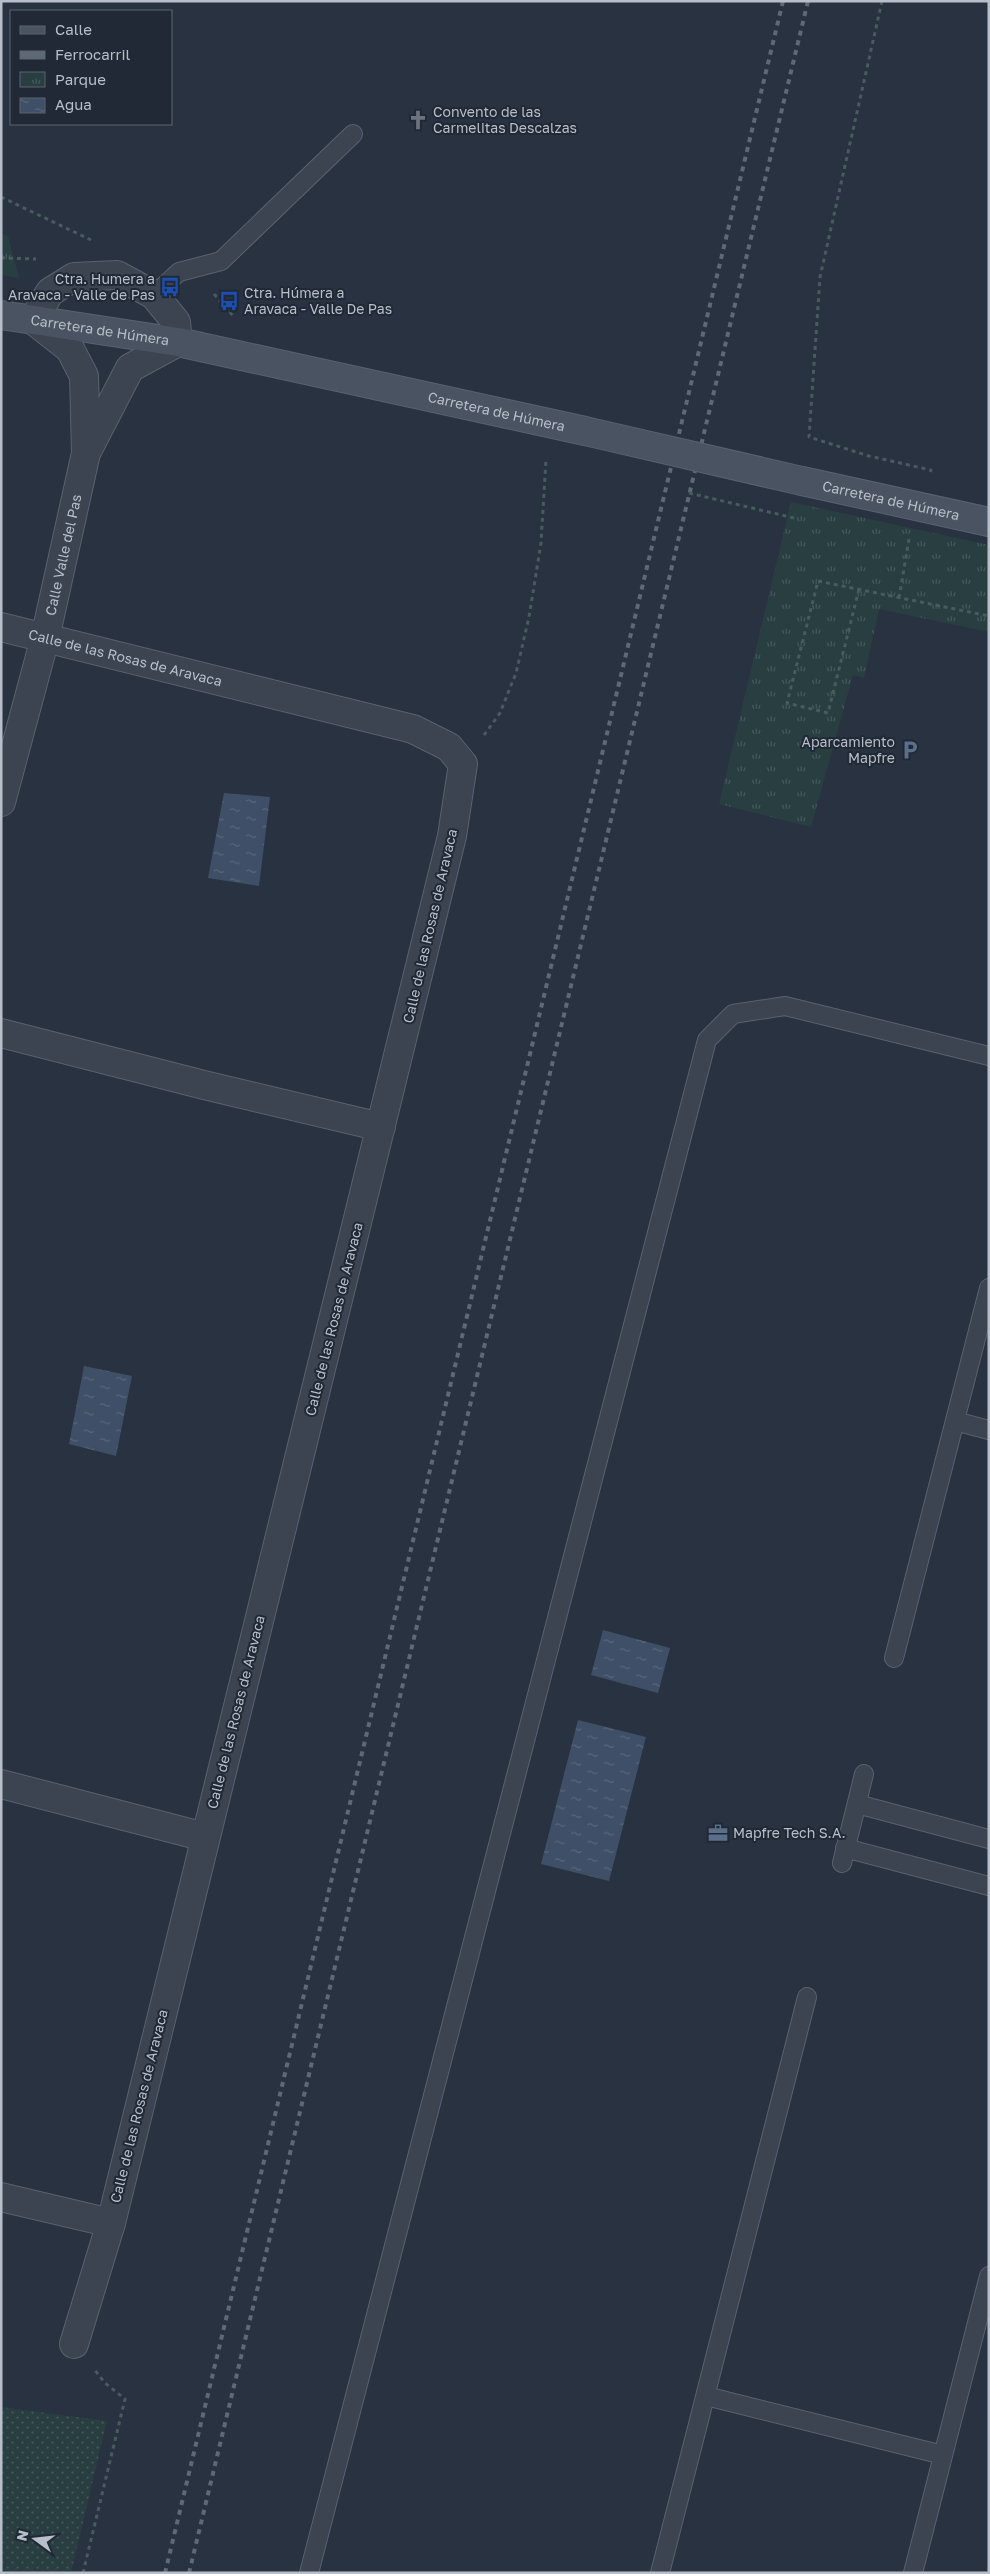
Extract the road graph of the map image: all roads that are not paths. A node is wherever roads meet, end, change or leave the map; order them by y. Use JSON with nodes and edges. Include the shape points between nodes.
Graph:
{"nodes":[{"id":1,"x":353,"y":134,"type":"dead end"},
{"id":2,"x":154,"y":296,"type":"junction"},
{"id":3,"x":1,"y":315,"type":"edge"},
{"id":4,"x":33,"y":320,"type":"junction"},
{"id":5,"x":178,"y":342,"type":"junction"},
{"id":6,"x":86,"y":453,"type":"junction"},
{"id":7,"x":989,"y":522,"type":"edge"},
{"id":8,"x":1,"y":627,"type":"edge"},
{"id":9,"x":44,"y":638,"type":"junction"},
{"id":10,"x":1,"y":802,"type":"edge"},
{"id":11,"x":1,"y":1033,"type":"edge"},
{"id":12,"x":989,"y":1056,"type":"edge"},
{"id":13,"x":381,"y":1127,"type":"junction"},
{"id":14,"x":989,"y":1288,"type":"edge"},
{"id":15,"x":955,"y":1422,"type":"junction"},
{"id":16,"x":989,"y":1430,"type":"edge"},
{"id":17,"x":894,"y":1658,"type":"dead end"},
{"id":18,"x":864,"y":1774,"type":"dead end"},
{"id":19,"x":1,"y":1784,"type":"edge"},
{"id":20,"x":857,"y":1804,"type":"junction"},
{"id":21,"x":205,"y":1837,"type":"junction"},
{"id":22,"x":989,"y":1839,"type":"edge"},
{"id":23,"x":989,"y":1886,"type":"edge"},
{"id":24,"x":807,"y":1996,"type":"dead end"},
{"id":25,"x":1,"y":2197,"type":"edge"},
{"id":26,"x":111,"y":2223,"type":"junction"},
{"id":27,"x":989,"y":2276,"type":"edge"},
{"id":28,"x":74,"y":2344,"type":"dead end"},
{"id":29,"x":706,"y":2396,"type":"junction"},
{"id":30,"x":943,"y":2455,"type":"junction"},
{"id":31,"x":309,"y":2573,"type":"edge"},
{"id":32,"x":660,"y":2573,"type":"edge"},
{"id":33,"x":913,"y":2573,"type":"edge"}],
"edges":[{"from":1,"to":2,"type":"lane","via":[[221,261],[179,272]]},
{"from":2,"to":4,"type":"street","via":[[116,275],[74,277],[50,292]]},
{"from":2,"to":5,"type":"street","via":[[176,322]]},
{"from":3,"to":4,"type":"main road","name":"Carretera de Húmera"},
{"from":4,"to":5,"type":"main road","name":"Carretera de Húmera"},
{"from":4,"to":6,"type":"street","name":"Calle Valle del Pas","via":[[70,348],[84,376]]},
{"from":5,"to":6,"type":"street","name":"Calle Valle del Pas","via":[[130,368]]},
{"from":5,"to":7,"type":"main road","name":"Carretera de Húmera","bridge":true},
{"from":6,"to":9,"type":"street","name":"Calle Valle del Pas"},
{"from":8,"to":9,"type":"street","name":"Calle de las Rosas de Aravaca"},
{"from":9,"to":10,"type":"street","name":"Calle Valle del Pas"},
{"from":9,"to":13,"type":"street","name":"Calle de las Rosas de Aravaca","via":[[413,729],[449,747],[463,764],[452,836]]},
{"from":11,"to":13,"type":"street"},
{"from":12,"to":31,"type":"lane","via":[[785,1006],[733,1014],[707,1040]]},
{"from":13,"to":21,"type":"street","name":"Calle de las Rosas de Aravaca"},
{"from":14,"to":15,"type":"lane"},
{"from":15,"to":16,"type":"lane"},
{"from":15,"to":17,"type":"lane"},
{"from":18,"to":20,"type":"lane"},
{"from":19,"to":21,"type":"street"},
{"from":20,"to":22,"type":"lane"},
{"from":20,"to":23,"type":"lane","via":[[843,1856]]},
{"from":21,"to":26,"type":"street","name":"Calle de las Rosas de Aravaca"},
{"from":24,"to":29,"type":"lane"},
{"from":25,"to":26,"type":"street"},
{"from":26,"to":28,"type":"street","name":"Calle de las Rosas de Aravaca"},
{"from":27,"to":30,"type":"lane"},
{"from":29,"to":30,"type":"lane"},
{"from":29,"to":32,"type":"lane"},
{"from":30,"to":33,"type":"lane"}]}
